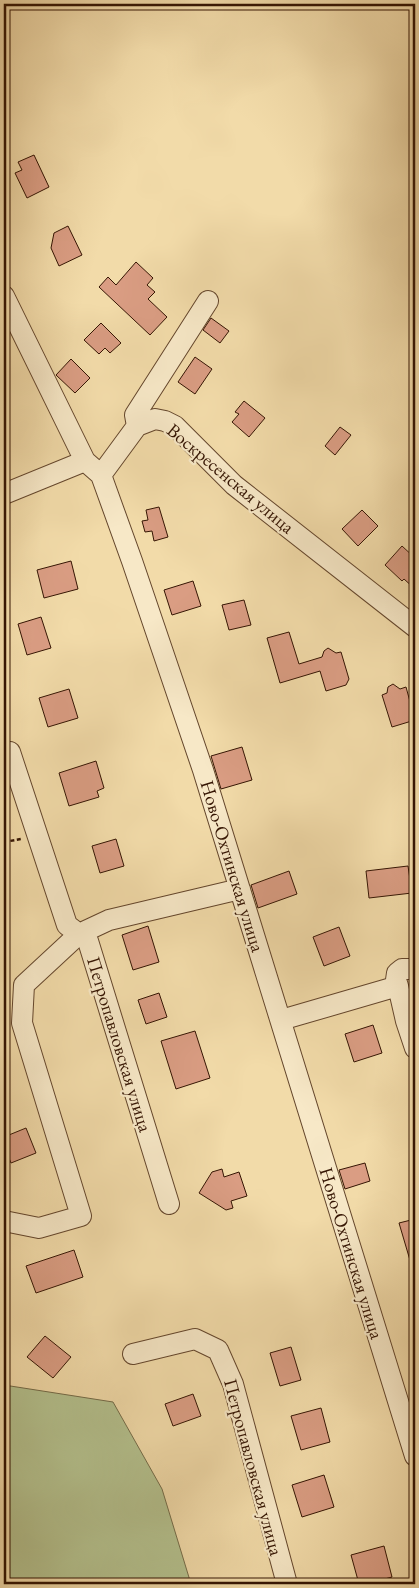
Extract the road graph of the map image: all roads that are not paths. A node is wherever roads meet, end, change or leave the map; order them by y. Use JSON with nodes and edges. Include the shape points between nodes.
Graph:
{"nodes":[{"id":1,"x":4,"y":296,"type":"edge"},
{"id":2,"x":208,"y":301,"type":"dead end"},
{"id":3,"x":137,"y":426,"type":"junction"},
{"id":4,"x":85,"y":461,"type":"junction"},
{"id":5,"x":101,"y":475,"type":"junction"},
{"id":6,"x":4,"y":494,"type":"edge"},
{"id":7,"x":415,"y":627,"type":"edge"},
{"id":8,"x":10,"y":752,"type":"dead end"},
{"id":9,"x":240,"y":889,"type":"junction"},
{"id":10,"x":79,"y":934,"type":"junction"},
{"id":11,"x":415,"y":969,"type":"edge"},
{"id":12,"x":398,"y":986,"type":"junction"},
{"id":13,"x":281,"y":1020,"type":"junction"},
{"id":14,"x":415,"y":1048,"type":"edge"},
{"id":15,"x":169,"y":1204,"type":"dead end"},
{"id":16,"x":4,"y":1221,"type":"edge"},
{"id":17,"x":133,"y":1354,"type":"dead end"},
{"id":18,"x":415,"y":1456,"type":"edge"},
{"id":19,"x":287,"y":1584,"type":"edge"}],
"edges":[{"from":1,"to":4,"type":"street","name":"Ново-Охтинская улица"},
{"from":2,"to":3,"type":"street","via":[[135,415]]},
{"from":3,"to":5,"type":"street","name":"Воскресенская улица"},
{"from":3,"to":7,"type":"street","name":"Воскресенская улица","via":[[155,419],[175,426],[234,485]]},
{"from":4,"to":5,"type":"street","name":"Ново-Охтинская улица"},
{"from":4,"to":6,"type":"street"},
{"from":5,"to":9,"type":"street","name":"Ново-Охтинская улица","via":[[203,770]]},
{"from":8,"to":10,"type":"street","name":"Петропавловская улица","via":[[67,925]]},
{"from":9,"to":10,"type":"street","via":[[109,920]]},
{"from":9,"to":13,"type":"street","name":"Ново-Охтинская улица"},
{"from":10,"to":15,"type":"street","name":"Петропавловская улица","via":[[88,942]]},
{"from":10,"to":16,"type":"street","via":[[24,985],[22,1023],[81,1216],[39,1228]]},
{"from":11,"to":12,"type":"street","via":[[402,969],[398,973]]},
{"from":12,"to":13,"type":"street"},
{"from":12,"to":14,"type":"street"},
{"from":13,"to":18,"type":"street","name":"Ново-Охтинская улица"},
{"from":17,"to":19,"type":"street","name":"Петропавловская улица","via":[[195,1339],[218,1350],[233,1384]]}]}
